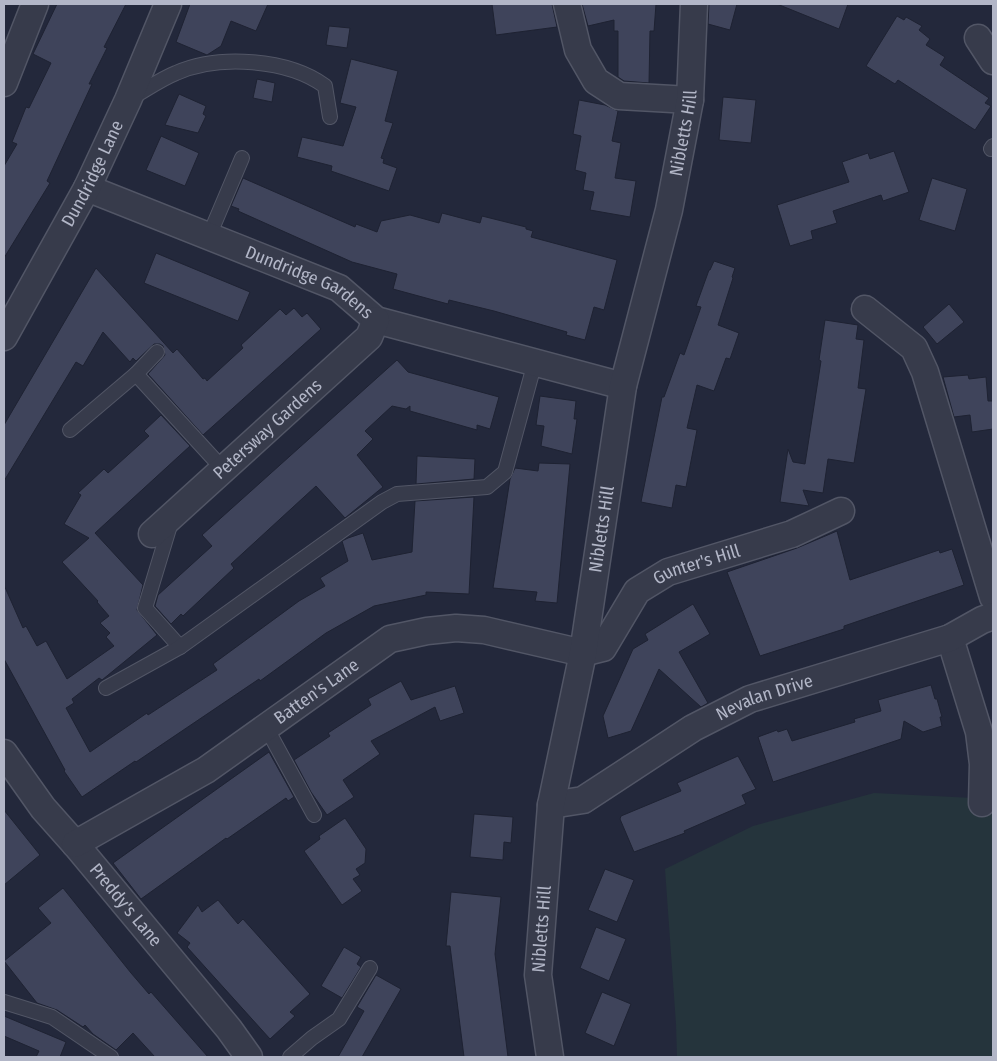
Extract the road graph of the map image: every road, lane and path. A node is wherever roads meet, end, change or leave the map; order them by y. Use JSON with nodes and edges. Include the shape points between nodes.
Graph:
{"nodes":[{"id":1,"x":35,"y":4,"type":"edge"},
{"id":2,"x":168,"y":4,"type":"edge"},
{"id":3,"x":567,"y":4,"type":"edge"},
{"id":4,"x":694,"y":4,"type":"edge"},
{"id":5,"x":978,"y":38,"type":"dead end"},
{"id":6,"x":993,"y":61,"type":"edge"},
{"id":7,"x":4,"y":83,"type":"edge"},
{"id":8,"x":128,"y":100,"type":"junction"},
{"id":9,"x":690,"y":100,"type":"junction"},
{"id":10,"x":330,"y":117,"type":"dead end"},
{"id":11,"x":242,"y":158,"type":"dead end"},
{"id":12,"x":87,"y":188,"type":"junction"},
{"id":13,"x":209,"y":236,"type":"junction"},
{"id":14,"x":13,"y":301,"type":"edge"},
{"id":15,"x":865,"y":309,"type":"dead end"},
{"id":16,"x":376,"y":320,"type":"junction"},
{"id":17,"x":4,"y":337,"type":"edge"},
{"id":18,"x":157,"y":352,"type":"dead end"},
{"id":19,"x":535,"y":362,"type":"junction"},
{"id":20,"x":136,"y":374,"type":"junction"},
{"id":21,"x":623,"y":386,"type":"junction"},
{"id":22,"x":70,"y":430,"type":"dead end"},
{"id":23,"x":224,"y":469,"type":"junction"},
{"id":24,"x":841,"y":511,"type":"dead end"},
{"id":25,"x":173,"y":514,"type":"junction"},
{"id":26,"x":152,"y":534,"type":"dead end"},
{"id":27,"x":993,"y":597,"type":"edge"},
{"id":28,"x":993,"y":616,"type":"edge"},
{"id":29,"x":950,"y":638,"type":"junction"},
{"id":30,"x":180,"y":647,"type":"junction"},
{"id":31,"x":583,"y":653,"type":"junction"},
{"id":32,"x":106,"y":688,"type":"dead end"},
{"id":33,"x":266,"y":727,"type":"junction"},
{"id":34,"x":4,"y":752,"type":"edge"},
{"id":35,"x":982,"y":803,"type":"dead end"},
{"id":36,"x":551,"y":805,"type":"junction"},
{"id":37,"x":314,"y":816,"type":"dead end"},
{"id":38,"x":74,"y":844,"type":"junction"},
{"id":39,"x":370,"y":968,"type":"dead end"},
{"id":40,"x":4,"y":1002,"type":"edge"},
{"id":41,"x":111,"y":1057,"type":"edge"},
{"id":42,"x":249,"y":1057,"type":"edge"},
{"id":43,"x":290,"y":1057,"type":"edge"},
{"id":44,"x":550,"y":1057,"type":"edge"}],
"edges":[{"from":1,"to":7,"type":"street"},
{"from":2,"to":8,"type":"street","name":"Dundridge Lane"},
{"from":3,"to":9,"type":"street","via":[[578,50],[596,81],[619,96]]},
{"from":4,"to":9,"type":"street","name":"Nibletts Hill"},
{"from":5,"to":6,"type":"street"},
{"from":8,"to":10,"type":"lane","via":[[178,72],[209,63],[245,61],[280,67],[313,78],[325,86]]},
{"from":8,"to":12,"type":"street","name":"Dundridge Lane"},
{"from":9,"to":21,"type":"street","name":"Nibletts Hill","via":[[669,210]]},
{"from":11,"to":13,"type":"lane"},
{"from":12,"to":13,"type":"street","name":"Dundridge Gardens"},
{"from":12,"to":14,"type":"street","name":"Dundridge Lane"},
{"from":13,"to":16,"type":"street","name":"Dundridge Gardens","via":[[339,288]]},
{"from":14,"to":17,"type":"street","name":"Dundridge Lane"},
{"from":15,"to":27,"type":"street","via":[[914,348],[925,372]]},
{"from":16,"to":19,"type":"street","name":"Dundridge Gardens"},
{"from":16,"to":23,"type":"street","name":"Petersway Gardens","via":[[369,337]]},
{"from":18,"to":20,"type":"lane"},
{"from":19,"to":21,"type":"street","name":"Dundridge Gardens"},
{"from":19,"to":30,"type":"lane","via":[[505,472],[487,487],[398,494],[382,502]]},
{"from":20,"to":22,"type":"lane"},
{"from":20,"to":23,"type":"lane"},
{"from":21,"to":31,"type":"street","name":"Nibletts Hill"},
{"from":23,"to":25,"type":"street","name":"Petersway Gardens"},
{"from":24,"to":31,"type":"street","name":"Gunter's Hill","via":[[792,534],[668,572],[637,591],[603,648]]},
{"from":25,"to":26,"type":"street","name":"Petersway Gardens"},
{"from":25,"to":30,"type":"lane","via":[[145,608]]},
{"from":28,"to":29,"type":"street","name":"Nevalan Drive"},
{"from":29,"to":35,"type":"street","via":[[979,732],[983,764]]},
{"from":29,"to":36,"type":"street","name":"Nevalan Drive","via":[[750,699],[693,728],[583,800]]},
{"from":30,"to":32,"type":"lane"},
{"from":31,"to":33,"type":"street","name":"Batten's Lane","via":[[484,630],[456,628],[390,639]]},
{"from":31,"to":36,"type":"street","name":"Nibletts Hill"},
{"from":33,"to":37,"type":"lane"},
{"from":33,"to":38,"type":"street","name":"Batten's Lane","via":[[206,770]]},
{"from":34,"to":38,"type":"street","name":"Preddy's Lane","via":[[43,808]]},
{"from":36,"to":44,"type":"street","name":"Nibletts Hill","via":[[538,975]]},
{"from":38,"to":42,"type":"street","name":"Preddy's Lane"},
{"from":39,"to":43,"type":"lane","via":[[339,1018]]},
{"from":40,"to":41,"type":"lane","via":[[52,1017]]}]}
